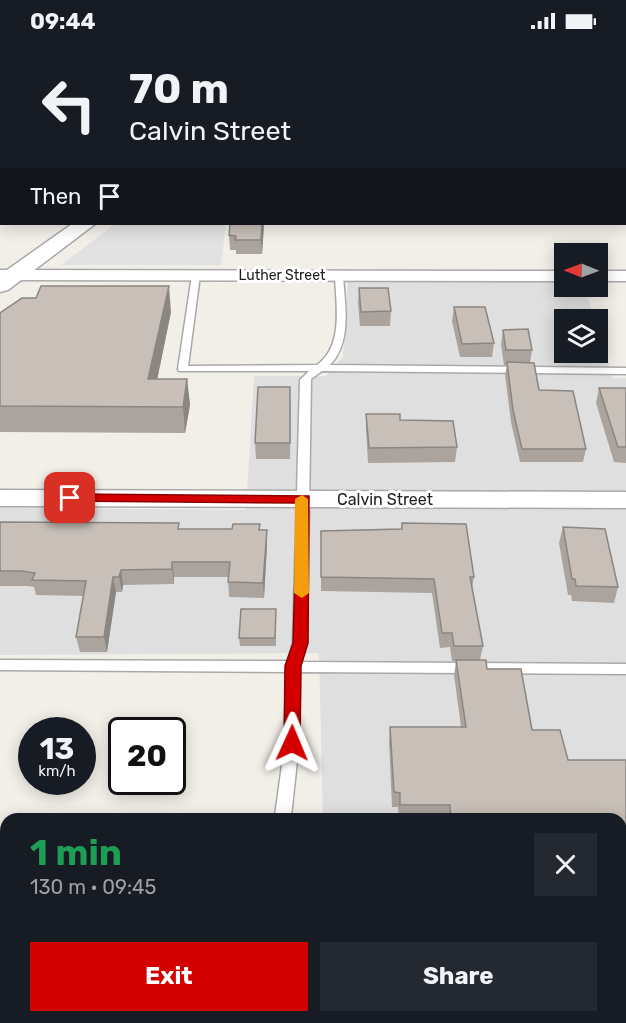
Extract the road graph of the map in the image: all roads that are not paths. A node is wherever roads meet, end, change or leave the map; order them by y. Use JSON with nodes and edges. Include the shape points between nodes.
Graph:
{"nodes":[{"id":1,"x":84,"y":225,"type":"edge"},
{"id":2,"x":196,"y":275,"type":"junction"},
{"id":3,"x":339,"y":276,"type":"junction"},
{"id":4,"x":554,"y":276,"type":"edge"},
{"id":5,"x":608,"y":276,"type":"edge"},
{"id":6,"x":626,"y":276,"type":"edge"},
{"id":7,"x":5,"y":278,"type":"edge"},
{"id":8,"x":317,"y":368,"type":"junction"},
{"id":9,"x":626,"y":371,"type":"edge"},
{"id":10,"x":0,"y":498,"type":"edge"},
{"id":11,"x":304,"y":499,"type":"junction"},
{"id":12,"x":626,"y":500,"type":"edge"},
{"id":13,"x":0,"y":666,"type":"edge"},
{"id":14,"x":293,"y":666,"type":"junction"},
{"id":15,"x":626,"y":669,"type":"edge"},
{"id":16,"x":283,"y":813,"type":"edge"}],
"edges":[{"from":1,"to":7,"type":"street"},
{"from":2,"to":3,"type":"street","name":"Luther Street"},
{"from":2,"to":7,"type":"street","name":"Luther Street"},
{"from":2,"to":8,"type":"lane","via":[[183,369]]},
{"from":3,"to":4,"type":"street","name":"Luther Street"},
{"from":3,"to":8,"type":"lane","via":[[341,324],[336,345],[329,361]]},
{"from":5,"to":6,"type":"street"},
{"from":8,"to":9,"type":"lane"},
{"from":8,"to":11,"type":"lane","via":[[305,380]]},
{"from":10,"to":11,"type":"street","name":"Calvin Street"},
{"from":11,"to":12,"type":"street","name":"Calvin Street"},
{"from":11,"to":14,"type":"lane","via":[[300,643]]},
{"from":13,"to":14,"type":"lane"},
{"from":14,"to":15,"type":"lane"},
{"from":14,"to":16,"type":"lane","via":[[292,743]]}]}
